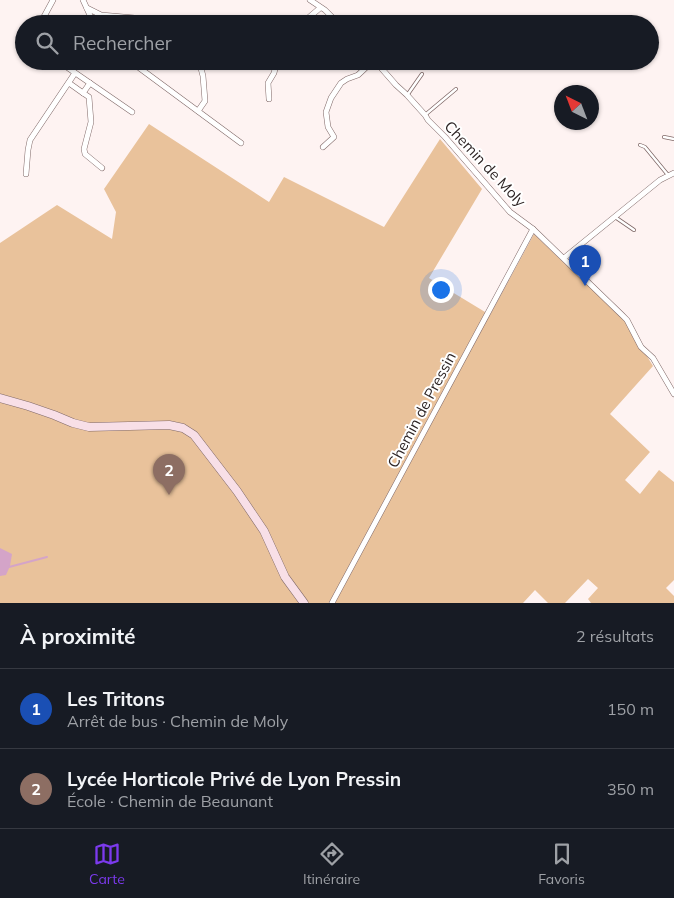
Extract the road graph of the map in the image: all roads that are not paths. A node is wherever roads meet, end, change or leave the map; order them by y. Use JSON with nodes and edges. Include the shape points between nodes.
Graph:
{"nodes":[{"id":1,"x":53,"y":0,"type":"edge"},
{"id":2,"x":83,"y":0,"type":"edge"},
{"id":3,"x":310,"y":0,"type":"edge"},
{"id":4,"x":87,"y":8,"type":"junction"},
{"id":5,"x":320,"y":8,"type":"junction"},
{"id":6,"x":45,"y":15,"type":"edge"},
{"id":7,"x":90,"y":15,"type":"edge"},
{"id":8,"x":110,"y":15,"type":"edge"},
{"id":9,"x":311,"y":15,"type":"edge"},
{"id":10,"x":328,"y":15,"type":"edge"},
{"id":11,"x":71,"y":70,"type":"edge"},
{"id":12,"x":142,"y":70,"type":"edge"},
{"id":13,"x":201,"y":70,"type":"edge"},
{"id":14,"x":275,"y":70,"type":"edge"},
{"id":15,"x":364,"y":70,"type":"edge"},
{"id":16,"x":382,"y":70,"type":"edge"},
{"id":17,"x":75,"y":73,"type":"junction"},
{"id":18,"x":422,"y":74,"type":"dead end"},
{"id":19,"x":69,"y":82,"type":"junction"},
{"id":20,"x":90,"y":82,"type":"junction"},
{"id":21,"x":456,"y":89,"type":"dead end"},
{"id":22,"x":84,"y":93,"type":"junction"},
{"id":23,"x":407,"y":95,"type":"junction"},
{"id":24,"x":269,"y":99,"type":"dead end"},
{"id":25,"x":198,"y":111,"type":"junction"},
{"id":26,"x":132,"y":112,"type":"dead end"},
{"id":27,"x":425,"y":115,"type":"junction"},
{"id":28,"x":664,"y":138,"type":"dead end"},
{"id":29,"x":674,"y":139,"type":"edge"},
{"id":30,"x":241,"y":143,"type":"dead end"},
{"id":31,"x":640,"y":146,"type":"dead end"},
{"id":32,"x":323,"y":147,"type":"dead end"},
{"id":33,"x":102,"y":168,"type":"dead end"},
{"id":34,"x":26,"y":174,"type":"dead end"},
{"id":35,"x":671,"y":174,"type":"edge"},
{"id":36,"x":615,"y":217,"type":"junction"},
{"id":37,"x":533,"y":229,"type":"junction"},
{"id":38,"x":634,"y":230,"type":"dead end"},
{"id":39,"x":564,"y":258,"type":"junction"},
{"id":40,"x":674,"y":394,"type":"edge"},
{"id":41,"x":0,"y":398,"type":"edge"},
{"id":42,"x":304,"y":603,"type":"edge"},
{"id":43,"x":332,"y":603,"type":"edge"}],
"edges":[{"from":1,"to":6,"type":"street"},
{"from":2,"to":4,"type":"street"},
{"from":3,"to":5,"type":"street"},
{"from":4,"to":7,"type":"street"},
{"from":4,"to":8,"type":"street"},
{"from":5,"to":9,"type":"street"},
{"from":5,"to":10,"type":"street"},
{"from":11,"to":17,"type":"street"},
{"from":12,"to":25,"type":"street"},
{"from":13,"to":25,"type":"street","via":[[205,101]]},
{"from":14,"to":24,"type":"street","via":[[268,84]]},
{"from":15,"to":32,"type":"street","name":"Chemin de Moly","via":[[342,83],[331,98],[326,112],[328,127],[334,137]]},
{"from":16,"to":23,"type":"street","name":"Chemin de Moly"},
{"from":17,"to":19,"type":"street"},
{"from":17,"to":20,"type":"street"},
{"from":18,"to":23,"type":"lane"},
{"from":19,"to":22,"type":"street"},
{"from":19,"to":34,"type":"street","via":[[30,140]]},
{"from":20,"to":22,"type":"street"},
{"from":20,"to":26,"type":"street"},
{"from":21,"to":27,"type":"lane"},
{"from":22,"to":33,"type":"street","via":[[89,97],[91,122],[85,154]]},
{"from":23,"to":27,"type":"street","name":"Chemin de Moly"},
{"from":25,"to":30,"type":"street"},
{"from":27,"to":37,"type":"street","name":"Chemin de Moly","via":[[510,212]]},
{"from":28,"to":29,"type":"lane"},
{"from":31,"to":35,"type":"lane","via":[[645,147]]},
{"from":35,"to":36,"type":"street"},
{"from":36,"to":38,"type":"lane"},
{"from":36,"to":39,"type":"street"},
{"from":37,"to":39,"type":"street","name":"Chemin de Moly"},
{"from":37,"to":43,"type":"street","name":"Chemin de Pressin"},
{"from":39,"to":40,"type":"street","name":"Chemin de Moly","via":[[627,320],[641,347],[653,358]]},
{"from":41,"to":42,"type":"street","via":[[89,427],[169,425],[194,435],[238,491],[264,531],[285,577]]}]}
